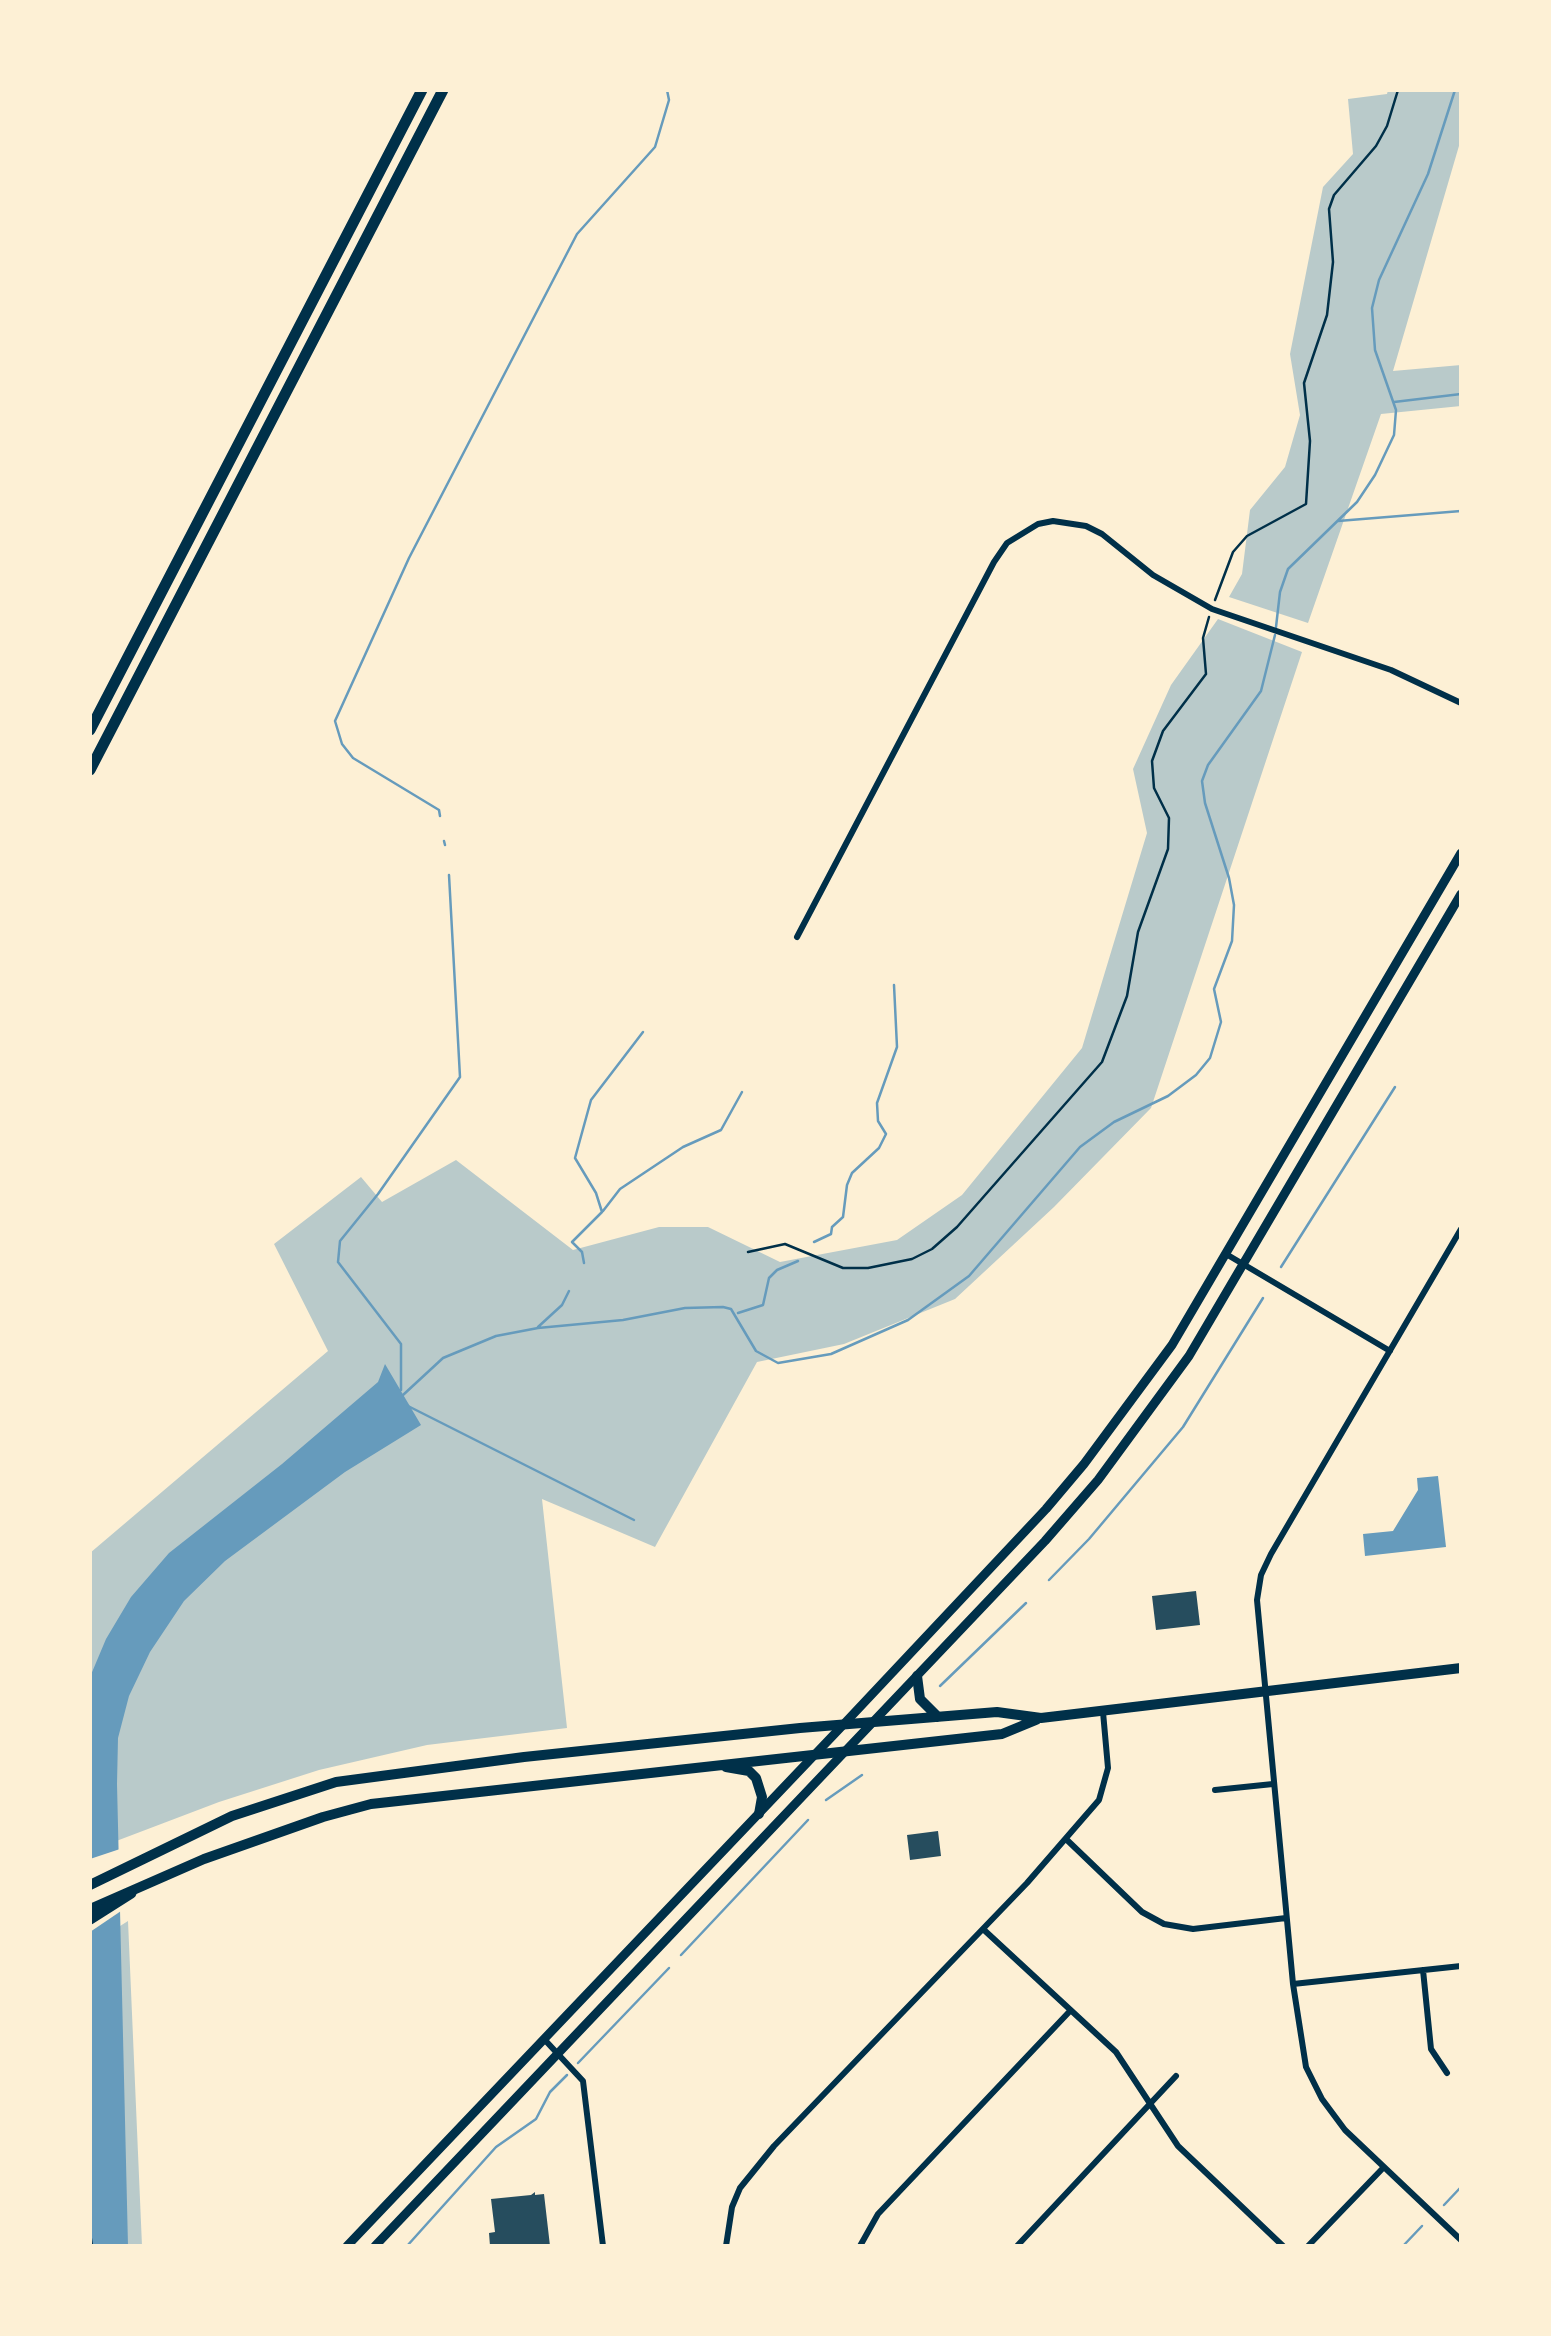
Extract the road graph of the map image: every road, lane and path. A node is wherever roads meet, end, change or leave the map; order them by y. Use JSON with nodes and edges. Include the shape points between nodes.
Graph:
{"nodes":[{"id":1,"x":422,"y":90,"type":"edge"},
{"id":2,"x":443,"y":90,"type":"edge"},
{"id":3,"x":1398,"y":90,"type":"edge"},
{"id":4,"x":1212,"y":609,"type":"junction"},
{"id":5,"x":1461,"y":703,"type":"edge"},
{"id":6,"x":90,"y":730,"type":"edge"},
{"id":7,"x":90,"y":770,"type":"edge"},
{"id":8,"x":1461,"y":852,"type":"edge"},
{"id":9,"x":1461,"y":894,"type":"edge"},
{"id":10,"x":798,"y":937,"type":"dead end"},
{"id":11,"x":1401,"y":954,"type":"junction"},
{"id":12,"x":1420,"y":964,"type":"junction"},
{"id":13,"x":1461,"y":1230,"type":"edge"},
{"id":14,"x":748,"y":1252,"type":"dead end"},
{"id":15,"x":1226,"y":1254,"type":"junction"},
{"id":16,"x":1244,"y":1266,"type":"junction"},
{"id":17,"x":1390,"y":1351,"type":"junction"},
{"id":18,"x":1461,"y":1668,"type":"edge"},
{"id":19,"x":917,"y":1676,"type":"junction"},
{"id":20,"x":1266,"y":1690,"type":"junction"},
{"id":21,"x":1103,"y":1710,"type":"junction"},
{"id":22,"x":938,"y":1717,"type":"junction"},
{"id":23,"x":1041,"y":1718,"type":"junction"},
{"id":24,"x":873,"y":1723,"type":"junction"},
{"id":25,"x":843,"y":1725,"type":"junction"},
{"id":26,"x":847,"y":1750,"type":"junction"},
{"id":27,"x":815,"y":1754,"type":"junction"},
{"id":28,"x":716,"y":1765,"type":"junction"},
{"id":29,"x":1274,"y":1784,"type":"junction"},
{"id":30,"x":1215,"y":1790,"type":"dead end"},
{"id":31,"x":759,"y":1814,"type":"junction"},
{"id":32,"x":1067,"y":1840,"type":"junction"},
{"id":33,"x":90,"y":1886,"type":"edge"},
{"id":34,"x":130,"y":1893,"type":"junction"},
{"id":35,"x":90,"y":1909,"type":"edge"},
{"id":36,"x":1286,"y":1918,"type":"junction"},
{"id":37,"x":90,"y":1919,"type":"edge"},
{"id":38,"x":982,"y":1928,"type":"junction"},
{"id":39,"x":1461,"y":1966,"type":"edge"},
{"id":40,"x":1423,"y":1970,"type":"junction"},
{"id":41,"x":1293,"y":1984,"type":"junction"},
{"id":42,"x":1070,"y":2011,"type":"junction"},
{"id":43,"x":544,"y":2039,"type":"junction"},
{"id":44,"x":558,"y":2054,"type":"junction"},
{"id":45,"x":1448,"y":2073,"type":"dead end"},
{"id":46,"x":1176,"y":2076,"type":"dead end"},
{"id":47,"x":1151,"y":2103,"type":"junction"},
{"id":48,"x":1384,"y":2168,"type":"junction"},
{"id":49,"x":90,"y":2233,"type":"edge"},
{"id":50,"x":1461,"y":2240,"type":"edge"},
{"id":51,"x":92,"y":2246,"type":"edge"},
{"id":52,"x":347,"y":2246,"type":"edge"},
{"id":53,"x":375,"y":2246,"type":"edge"},
{"id":54,"x":603,"y":2246,"type":"edge"},
{"id":55,"x":726,"y":2246,"type":"edge"},
{"id":56,"x":860,"y":2246,"type":"edge"},
{"id":57,"x":1017,"y":2246,"type":"edge"},
{"id":58,"x":1282,"y":2246,"type":"edge"},
{"id":59,"x":1308,"y":2246,"type":"edge"}],
"edges":[{"from":1,"to":6,"type":"highway"},
{"from":2,"to":7,"type":"highway"},
{"from":3,"to":4,"type":"path","via":[[1376,146],[1328,208],[1333,262],[1327,315],[1304,383],[1310,441],[1306,504],[1247,536],[1233,552]]},
{"from":4,"to":5,"type":"street","via":[[1391,670]]},
{"from":4,"to":10,"type":"street","via":[[1086,526],[1038,524],[1007,543]]},
{"from":4,"to":14,"type":"path","via":[[1204,638],[1206,674],[1164,732],[1152,761],[1154,788],[1169,818],[1168,849],[1102,1062],[932,1249],[856,1268],[785,1244]]},
{"from":8,"to":11,"type":"main road"},
{"from":9,"to":12,"type":"main road"},
{"from":11,"to":12,"type":"main road"},
{"from":11,"to":15,"type":"main road"},
{"from":12,"to":16,"type":"main road"},
{"from":13,"to":17,"type":"street"},
{"from":15,"to":16,"type":"street"},
{"from":15,"to":25,"type":"main road","via":[[1172,1345],[1084,1464]]},
{"from":16,"to":17,"type":"street"},
{"from":16,"to":19,"type":"main road","via":[[1166,1390],[1098,1480]]},
{"from":17,"to":20,"type":"street","via":[[1261,1575],[1257,1600]]},
{"from":18,"to":20,"type":"main road"},
{"from":19,"to":22,"type":"main road","via":[[920,1699]]},
{"from":19,"to":24,"type":"main road"},
{"from":20,"to":21,"type":"main road"},
{"from":20,"to":29,"type":"street"},
{"from":21,"to":23,"type":"main road"},
{"from":21,"to":32,"type":"street","via":[[1108,1768],[1099,1800]]},
{"from":22,"to":23,"type":"main road","via":[[997,1712]]},
{"from":22,"to":24,"type":"main road"},
{"from":23,"to":26,"type":"main road","via":[[1002,1734]]},
{"from":24,"to":25,"type":"main road"},
{"from":24,"to":26,"type":"main road"},
{"from":25,"to":27,"type":"main road"},
{"from":25,"to":33,"type":"main road","via":[[336,1782],[232,1816]]},
{"from":26,"to":27,"type":"main road"},
{"from":26,"to":44,"type":"main road"},
{"from":27,"to":28,"type":"main road"},
{"from":27,"to":31,"type":"main road"},
{"from":28,"to":31,"type":"main road","via":[[756,1778]]},
{"from":28,"to":34,"type":"main road","via":[[371,1804],[204,1859]]},
{"from":29,"to":30,"type":"street"},
{"from":29,"to":36,"type":"street"},
{"from":31,"to":43,"type":"main road"},
{"from":32,"to":36,"type":"street","via":[[1142,1912],[1164,1924],[1193,1929]]},
{"from":32,"to":38,"type":"street"},
{"from":34,"to":35,"type":"main road"},
{"from":34,"to":37,"type":"highway"},
{"from":36,"to":41,"type":"street"},
{"from":38,"to":42,"type":"street"},
{"from":38,"to":55,"type":"street","via":[[740,2188]]},
{"from":39,"to":40,"type":"street"},
{"from":40,"to":41,"type":"street"},
{"from":40,"to":45,"type":"street","via":[[1431,2049]]},
{"from":41,"to":48,"type":"street","via":[[1313,2084],[1345,2130]]},
{"from":42,"to":47,"type":"street","via":[[1116,2052]]},
{"from":42,"to":56,"type":"street","via":[[878,2214]]},
{"from":43,"to":44,"type":"street"},
{"from":43,"to":52,"type":"main road"},
{"from":44,"to":53,"type":"main road"},
{"from":44,"to":54,"type":"street","via":[[584,2081],[588,2096]]},
{"from":46,"to":47,"type":"street"},
{"from":47,"to":57,"type":"street"},
{"from":47,"to":58,"type":"street","via":[[1178,2146]]},
{"from":48,"to":50,"type":"street"},
{"from":48,"to":59,"type":"street"},
{"from":49,"to":51,"type":"path"}]}
